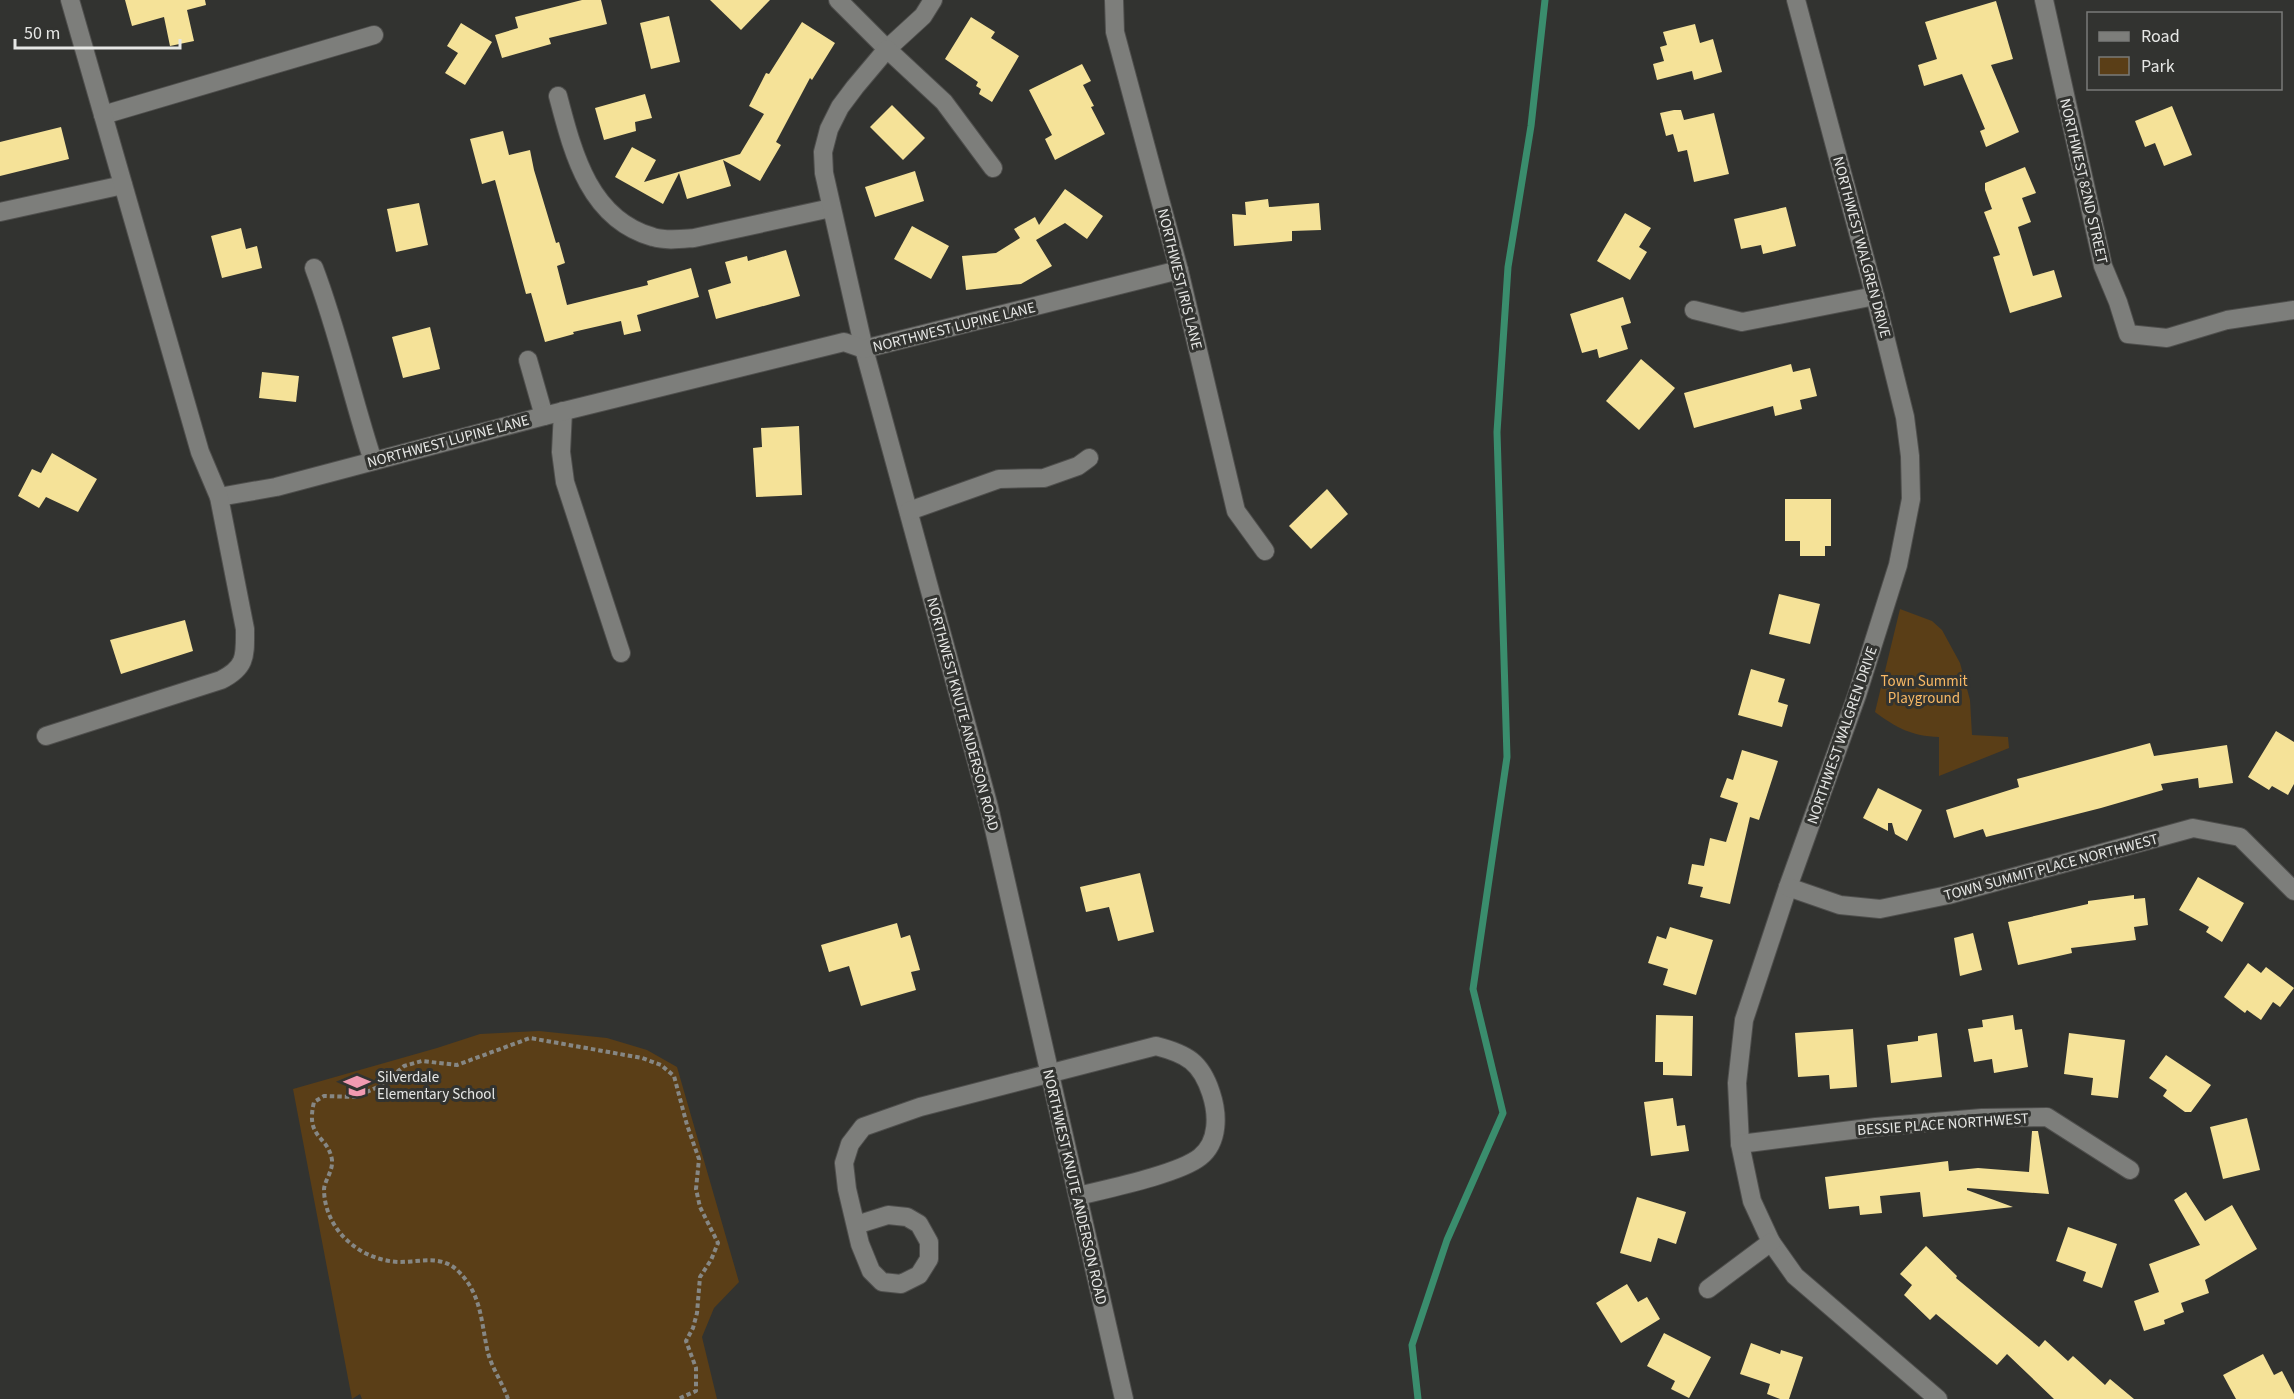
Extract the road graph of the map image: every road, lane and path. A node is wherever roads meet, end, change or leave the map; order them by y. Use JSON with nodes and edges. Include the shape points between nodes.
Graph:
{"nodes":[{"id":1,"x":70,"y":0,"type":"edge"},
{"id":2,"x":838,"y":0,"type":"edge"},
{"id":3,"x":933,"y":0,"type":"edge"},
{"id":4,"x":1114,"y":0,"type":"edge"},
{"id":5,"x":1796,"y":0,"type":"edge"},
{"id":6,"x":2044,"y":0,"type":"edge"},
{"id":7,"x":374,"y":35,"type":"dead end"},
{"id":8,"x":887,"y":49,"type":"junction"},
{"id":9,"x":558,"y":96,"type":"dead end"},
{"id":10,"x":103,"y":115,"type":"junction"},
{"id":11,"x":993,"y":168,"type":"dead end"},
{"id":12,"x":123,"y":184,"type":"junction"},
{"id":13,"x":831,"y":208,"type":"junction"},
{"id":14,"x":0,"y":212,"type":"edge"},
{"id":15,"x":314,"y":268,"type":"dead end"},
{"id":16,"x":1179,"y":270,"type":"junction"},
{"id":17,"x":1875,"y":296,"type":"junction"},
{"id":18,"x":1694,"y":310,"type":"dead end"},
{"id":19,"x":2294,"y":310,"type":"edge"},
{"id":20,"x":864,"y":349,"type":"junction"},
{"id":21,"x":528,"y":360,"type":"dead end"},
{"id":22,"x":563,"y":411,"type":"junction"},
{"id":23,"x":544,"y":416,"type":"junction"},
{"id":24,"x":1089,"y":458,"type":"dead end"},
{"id":25,"x":373,"y":461,"type":"junction"},
{"id":26,"x":219,"y":496,"type":"junction"},
{"id":27,"x":909,"y":511,"type":"junction"},
{"id":28,"x":1265,"y":551,"type":"dead end"},
{"id":29,"x":621,"y":653,"type":"dead end"},
{"id":30,"x":46,"y":736,"type":"dead end"},
{"id":31,"x":1788,"y":887,"type":"junction"},
{"id":32,"x":2294,"y":891,"type":"edge"},
{"id":33,"x":1050,"y":1073,"type":"junction"},
{"id":34,"x":1740,"y":1144,"type":"junction"},
{"id":35,"x":2130,"y":1170,"type":"dead end"},
{"id":36,"x":1078,"y":1196,"type":"junction"},
{"id":37,"x":856,"y":1225,"type":"junction"},
{"id":38,"x":1770,"y":1242,"type":"junction"},
{"id":39,"x":1708,"y":1289,"type":"dead end"},
{"id":40,"x":508,"y":1399,"type":"edge"},
{"id":41,"x":678,"y":1399,"type":"edge"},
{"id":42,"x":1124,"y":1399,"type":"edge"},
{"id":43,"x":1938,"y":1399,"type":"edge"}],
"edges":[{"from":1,"to":10,"type":"street"},
{"from":2,"to":8,"type":"street"},
{"from":3,"to":8,"type":"street","name":"NORTHWEST KNUTE ANDERSON ROAD","via":[[923,16]]},
{"from":4,"to":16,"type":"street","name":"NORTHWEST IRIS LANE","via":[[1115,32]]},
{"from":5,"to":17,"type":"street","name":"NORTHWEST WALGREN DRIVE"},
{"from":6,"to":19,"type":"street","name":"NORTHWEST 82ND STREET","via":[[2103,266],[2128,334],[2167,338],[2227,320]]},
{"from":7,"to":10,"type":"street"},
{"from":8,"to":11,"type":"street","via":[[944,102]]},
{"from":8,"to":13,"type":"street","name":"NORTHWEST KNUTE ANDERSON ROAD","via":[[840,107],[829,129],[823,152]]},
{"from":9,"to":13,"type":"street","via":[[572,149],[595,195],[609,213],[628,227],[654,238],[694,238]]},
{"from":10,"to":12,"type":"street"},
{"from":12,"to":14,"type":"street"},
{"from":12,"to":26,"type":"street","via":[[200,452]]},
{"from":13,"to":20,"type":"street","name":"NORTHWEST KNUTE ANDERSON ROAD"},
{"from":15,"to":25,"type":"street"},
{"from":16,"to":20,"type":"street","name":"NORTHWEST LUPINE LANE"},
{"from":16,"to":28,"type":"street","name":"NORTHWEST IRIS LANE","via":[[1236,511]]},
{"from":17,"to":18,"type":"street","via":[[1742,322]]},
{"from":17,"to":31,"type":"street","name":"NORTHWEST WALGREN DRIVE","via":[[1905,417],[1911,499],[1898,565],[1864,674]]},
{"from":20,"to":22,"type":"street","name":"NORTHWEST LUPINE LANE","via":[[844,342]]},
{"from":20,"to":27,"type":"street","name":"NORTHWEST KNUTE ANDERSON ROAD"},
{"from":21,"to":23,"type":"street"},
{"from":22,"to":23,"type":"street","name":"NORTHWEST LUPINE LANE"},
{"from":22,"to":29,"type":"street","via":[[561,452],[565,482]]},
{"from":23,"to":25,"type":"street","name":"NORTHWEST LUPINE LANE"},
{"from":24,"to":27,"type":"street","via":[[1044,478],[999,479]]},
{"from":25,"to":26,"type":"street","name":"NORTHWEST LUPINE LANE","via":[[276,487]]},
{"from":26,"to":30,"type":"street","via":[[245,629],[243,662],[222,680]]},
{"from":27,"to":33,"type":"street","name":"NORTHWEST KNUTE ANDERSON ROAD","via":[[989,807]]},
{"from":31,"to":32,"type":"street","name":"TOWN SUMMIT PLACE NORTHWEST","via":[[1840,904],[1880,909],[1948,895],[2193,828],[2240,837]]},
{"from":31,"to":34,"type":"street","name":"NORTHWEST WALGREN DRIVE","via":[[1744,1020],[1737,1083]]},
{"from":33,"to":36,"type":"street","name":"NORTHWEST KNUTE ANDERSON ROAD"},
{"from":33,"to":36,"type":"street","via":[[1156,1046],[1191,1058],[1206,1076],[1214,1100],[1217,1125],[1201,1157],[1177,1168]]},
{"from":33,"to":37,"type":"street","via":[[920,1107],[863,1127],[850,1144],[844,1163]]},
{"from":34,"to":35,"type":"street","name":"BESSIE PLACE NORTHWEST","via":[[1876,1127],[2047,1117]]},
{"from":34,"to":38,"type":"street","name":"NORTHWEST WALGREN DRIVE","via":[[1752,1200]]},
{"from":36,"to":42,"type":"street","name":"NORTHWEST KNUTE ANDERSON ROAD"},
{"from":37,"to":37,"type":"street","via":[[870,1271],[882,1282],[901,1284],[919,1275],[929,1259],[929,1242],[919,1224],[907,1217],[888,1215]]},
{"from":38,"to":39,"type":"street"},
{"from":38,"to":43,"type":"street","name":"NORTHWEST WALGREN DRIVE","via":[[1795,1276]]},
{"from":40,"to":41,"type":"path","via":[[488,1354],[475,1292],[458,1271],[426,1258],[399,1262],[370,1255],[359,1251],[338,1232],[324,1189],[332,1159],[310,1118],[314,1102],[324,1096],[356,1097],[382,1085],[404,1066],[422,1061],[457,1065],[530,1038],[642,1058],[661,1065],[674,1076],[699,1159],[696,1189],[700,1207],[718,1243],[700,1277],[697,1313],[686,1341],[696,1368],[696,1391]]}]}
